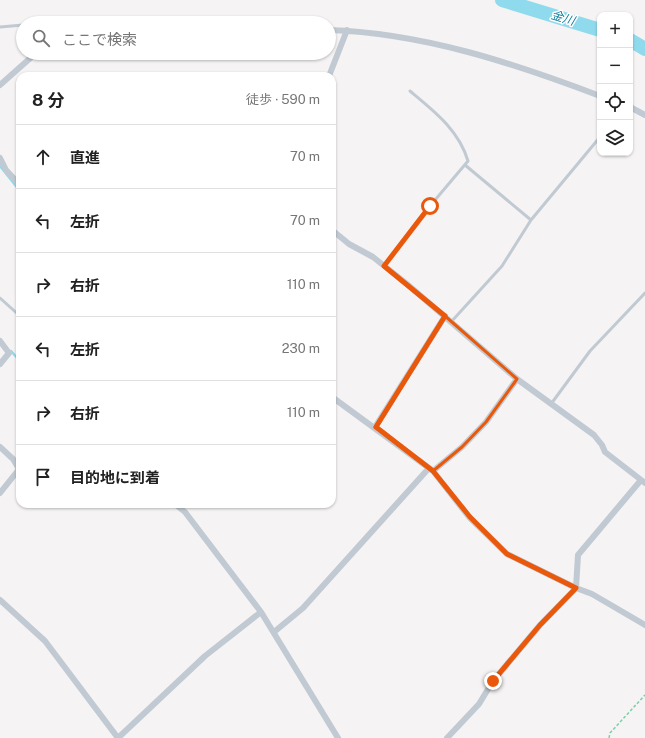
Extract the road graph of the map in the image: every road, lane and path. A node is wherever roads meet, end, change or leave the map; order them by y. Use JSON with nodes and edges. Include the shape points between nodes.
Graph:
{"nodes":[{"id":1,"x":16,"y":26,"type":"edge"},
{"id":2,"x":0,"y":27,"type":"edge"},
{"id":3,"x":336,"y":30,"type":"edge"},
{"id":4,"x":347,"y":30,"type":"junction"},
{"id":5,"x":336,"y":58,"type":"edge"},
{"id":6,"x":28,"y":60,"type":"edge"},
{"id":7,"x":335,"y":60,"type":"edge"},
{"id":8,"x":331,"y":72,"type":"edge"},
{"id":9,"x":0,"y":85,"type":"edge"},
{"id":10,"x":410,"y":91,"type":"dead end"},
{"id":11,"x":597,"y":95,"type":"edge"},
{"id":12,"x":633,"y":109,"type":"edge"},
{"id":13,"x":645,"y":115,"type":"edge"},
{"id":14,"x":597,"y":141,"type":"edge"},
{"id":15,"x":0,"y":158,"type":"edge"},
{"id":16,"x":465,"y":165,"type":"junction"},
{"id":17,"x":16,"y":181,"type":"edge"},
{"id":18,"x":531,"y":220,"type":"junction"},
{"id":19,"x":336,"y":233,"type":"edge"},
{"id":20,"x":384,"y":266,"type":"junction"},
{"id":21,"x":645,"y":293,"type":"edge"},
{"id":22,"x":0,"y":298,"type":"edge"},
{"id":23,"x":16,"y":312,"type":"edge"},
{"id":24,"x":445,"y":316,"type":"junction"},
{"id":25,"x":451,"y":322,"type":"junction"},
{"id":26,"x":0,"y":341,"type":"edge"},
{"id":27,"x":0,"y":364,"type":"edge"},
{"id":28,"x":517,"y":379,"type":"junction"},
{"id":29,"x":336,"y":400,"type":"edge"},
{"id":30,"x":551,"y":404,"type":"junction"},
{"id":31,"x":376,"y":427,"type":"junction"},
{"id":32,"x":0,"y":447,"type":"edge"},
{"id":33,"x":16,"y":464,"type":"edge"},
{"id":34,"x":431,"y":470,"type":"junction"},
{"id":35,"x":16,"y":473,"type":"edge"},
{"id":36,"x":643,"y":481,"type":"edge"},
{"id":37,"x":0,"y":493,"type":"edge"},
{"id":38,"x":180,"y":508,"type":"edge"},
{"id":39,"x":576,"y":588,"type":"junction"},
{"id":40,"x":0,"y":600,"type":"edge"},
{"id":41,"x":261,"y":612,"type":"junction"},
{"id":42,"x":645,"y":625,"type":"edge"},
{"id":43,"x":274,"y":632,"type":"junction"},
{"id":44,"x":645,"y":695,"type":"edge"},
{"id":45,"x":118,"y":738,"type":"edge"},
{"id":46,"x":338,"y":738,"type":"edge"},
{"id":47,"x":447,"y":738,"type":"edge"},
{"id":48,"x":609,"y":738,"type":"edge"}],
"edges":[{"from":1,"to":2,"type":"lane"},
{"from":3,"to":4,"type":"street"},
{"from":4,"to":5,"type":"street"},
{"from":4,"to":11,"type":"street","via":[[435,43],[539,72]]},
{"from":6,"to":9,"type":"street"},
{"from":7,"to":8,"type":"street"},
{"from":10,"to":16,"type":"lane","via":[[445,120],[465,150],[468,161]]},
{"from":12,"to":13,"type":"street"},
{"from":14,"to":18,"type":"lane"},
{"from":15,"to":17,"type":"street","via":[[6,170]]},
{"from":16,"to":18,"type":"lane"},
{"from":16,"to":20,"type":"lane"},
{"from":18,"to":25,"type":"lane","via":[[502,266]]},
{"from":19,"to":20,"type":"street"},
{"from":20,"to":24,"type":"street"},
{"from":21,"to":30,"type":"lane","via":[[590,351]]},
{"from":22,"to":23,"type":"lane"},
{"from":24,"to":25,"type":"street"},
{"from":24,"to":31,"type":"street"},
{"from":25,"to":28,"type":"street"},
{"from":26,"to":27,"type":"street","via":[[9,353]]},
{"from":28,"to":30,"type":"street"},
{"from":28,"to":34,"type":"street","via":[[486,422],[462,447]]},
{"from":29,"to":31,"type":"street"},
{"from":30,"to":36,"type":"street","via":[[594,435],[605,452]]},
{"from":31,"to":34,"type":"street"},
{"from":32,"to":33,"type":"street"},
{"from":34,"to":39,"type":"street","via":[[470,517],[507,554]]},
{"from":34,"to":43,"type":"street","via":[[303,608]]},
{"from":35,"to":37,"type":"street"},
{"from":36,"to":39,"type":"street","via":[[578,555]]},
{"from":38,"to":41,"type":"street"},
{"from":39,"to":42,"type":"street","via":[[592,594]]},
{"from":39,"to":47,"type":"street","via":[[540,625],[493,681],[479,704]]},
{"from":40,"to":45,"type":"street","via":[[45,641]]},
{"from":41,"to":43,"type":"street"},
{"from":41,"to":45,"type":"street","via":[[205,656]]},
{"from":43,"to":46,"type":"street"},
{"from":44,"to":48,"type":"path","via":[[610,733]]}]}
